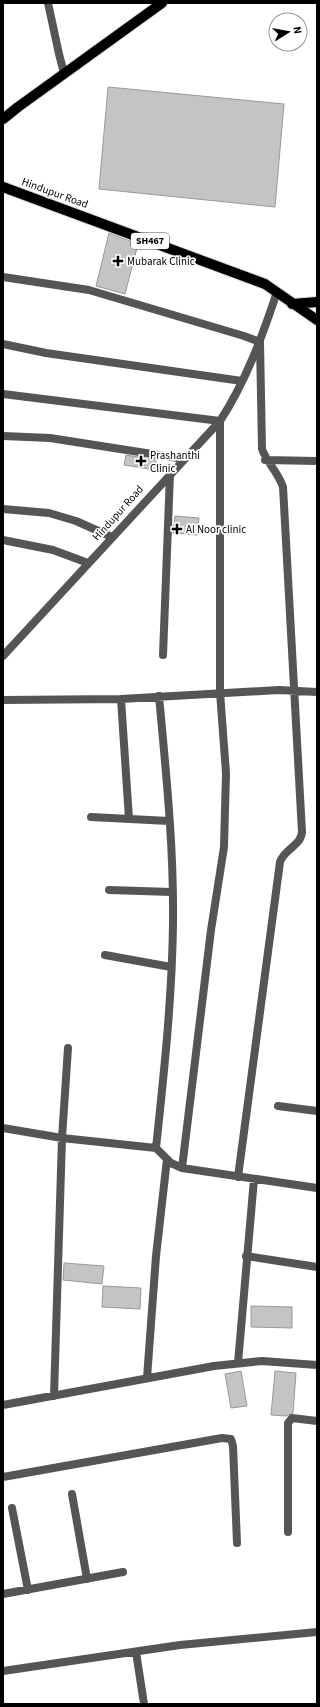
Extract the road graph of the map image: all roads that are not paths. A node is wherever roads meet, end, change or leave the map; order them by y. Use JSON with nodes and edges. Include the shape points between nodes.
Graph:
{"nodes":[{"id":1,"x":48,"y":3,"type":"edge"},
{"id":2,"x":162,"y":3,"type":"edge"},
{"id":3,"x":64,"y":73,"type":"junction"},
{"id":4,"x":3,"y":119,"type":"edge"},
{"id":5,"x":3,"y":187,"type":"edge"},
{"id":6,"x":3,"y":277,"type":"edge"},
{"id":7,"x":277,"y":292,"type":"junction"},
{"id":8,"x":317,"y":302,"type":"edge"},
{"id":9,"x":292,"y":304,"type":"junction"},
{"id":10,"x":317,"y":320,"type":"edge"},
{"id":11,"x":260,"y":342,"type":"junction"},
{"id":12,"x":3,"y":344,"type":"edge"},
{"id":13,"x":242,"y":381,"type":"junction"},
{"id":14,"x":3,"y":394,"type":"edge"},
{"id":15,"x":220,"y":421,"type":"junction"},
{"id":16,"x":3,"y":436,"type":"edge"},
{"id":17,"x":184,"y":459,"type":"junction"},
{"id":18,"x":265,"y":460,"type":"junction"},
{"id":19,"x":317,"y":461,"type":"edge"},
{"id":20,"x":170,"y":474,"type":"junction"},
{"id":21,"x":3,"y":510,"type":"edge"},
{"id":22,"x":112,"y":537,"type":"junction"},
{"id":23,"x":3,"y":540,"type":"edge"},
{"id":24,"x":88,"y":563,"type":"junction"},
{"id":25,"x":162,"y":655,"type":"dead end"},
{"id":26,"x":3,"y":656,"type":"edge"},
{"id":27,"x":294,"y":691,"type":"junction"},
{"id":28,"x":220,"y":692,"type":"junction"},
{"id":29,"x":317,"y":692,"type":"edge"},
{"id":30,"x":159,"y":696,"type":"junction"},
{"id":31,"x":121,"y":699,"type":"junction"},
{"id":32,"x":3,"y":700,"type":"edge"},
{"id":33,"x":91,"y":817,"type":"dead end"},
{"id":34,"x":129,"y":819,"type":"junction"},
{"id":35,"x":169,"y":821,"type":"junction"},
{"id":36,"x":109,"y":890,"type":"dead end"},
{"id":37,"x":172,"y":892,"type":"junction"},
{"id":38,"x":105,"y":956,"type":"dead end"},
{"id":39,"x":171,"y":967,"type":"junction"},
{"id":40,"x":68,"y":1048,"type":"dead end"},
{"id":41,"x":278,"y":1106,"type":"dead end"},
{"id":42,"x":317,"y":1111,"type":"edge"},
{"id":43,"x":3,"y":1128,"type":"edge"},
{"id":44,"x":62,"y":1138,"type":"junction"},
{"id":45,"x":156,"y":1148,"type":"junction"},
{"id":46,"x":167,"y":1159,"type":"junction"},
{"id":47,"x":182,"y":1168,"type":"junction"},
{"id":48,"x":238,"y":1177,"type":"junction"},
{"id":49,"x":254,"y":1179,"type":"junction"},
{"id":50,"x":317,"y":1188,"type":"edge"},
{"id":51,"x":246,"y":1256,"type":"junction"},
{"id":52,"x":317,"y":1267,"type":"edge"},
{"id":53,"x":238,"y":1363,"type":"junction"},
{"id":54,"x":317,"y":1365,"type":"edge"},
{"id":55,"x":147,"y":1378,"type":"junction"},
{"id":56,"x":54,"y":1396,"type":"junction"},
{"id":57,"x":3,"y":1405,"type":"edge"},
{"id":58,"x":317,"y":1421,"type":"edge"},
{"id":59,"x":3,"y":1477,"type":"edge"},
{"id":60,"x":72,"y":1494,"type":"dead end"},
{"id":61,"x":12,"y":1508,"type":"dead end"},
{"id":62,"x":288,"y":1532,"type":"dead end"},
{"id":63,"x":237,"y":1544,"type":"dead end"},
{"id":64,"x":123,"y":1572,"type":"dead end"},
{"id":65,"x":87,"y":1579,"type":"junction"},
{"id":66,"x":28,"y":1590,"type":"junction"},
{"id":67,"x":3,"y":1594,"type":"edge"},
{"id":68,"x":317,"y":1632,"type":"edge"},
{"id":69,"x":136,"y":1652,"type":"junction"},
{"id":70,"x":3,"y":1671,"type":"edge"},
{"id":71,"x":144,"y":1704,"type":"edge"}],
"edges":[{"from":1,"to":3,"type":"street"},
{"from":2,"to":3,"type":"main road"},
{"from":3,"to":4,"type":"main road"},
{"from":5,"to":7,"type":"main road","name":"Hindupur Road","number":"SH467","via":[[265,284]]},
{"from":6,"to":11,"type":"street","via":[[88,290]]},
{"from":7,"to":9,"type":"main road","name":"Hindupur Road","number":"SH467"},
{"from":7,"to":11,"type":"street","name":"Hindupur Road"},
{"from":8,"to":9,"type":"main road"},
{"from":9,"to":10,"type":"main road","number":"SH467"},
{"from":11,"to":13,"type":"street","name":"Hindupur Road"},
{"from":11,"to":18,"type":"street","via":[[262,449]]},
{"from":12,"to":13,"type":"street","via":[[46,353]]},
{"from":13,"to":15,"type":"street","name":"Hindupur Road"},
{"from":14,"to":15,"type":"street"},
{"from":15,"to":17,"type":"street","name":"Hindupur Road"},
{"from":15,"to":28,"type":"street"},
{"from":16,"to":17,"type":"street","via":[[50,438]]},
{"from":17,"to":20,"type":"street","name":"Hindupur Road"},
{"from":18,"to":19,"type":"street"},
{"from":18,"to":27,"type":"street","via":[[279,476],[283,487]]},
{"from":20,"to":22,"type":"street","name":"Hindupur Road"},
{"from":20,"to":25,"type":"street"},
{"from":21,"to":22,"type":"street","via":[[49,513],[76,521]]},
{"from":22,"to":24,"type":"street","name":"Hindupur Road"},
{"from":23,"to":24,"type":"street","via":[[52,550]]},
{"from":24,"to":26,"type":"street","name":"Hindupur Road"},
{"from":27,"to":28,"type":"street"},
{"from":27,"to":29,"type":"street"},
{"from":27,"to":48,"type":"street","via":[[302,837],[282,856],[280,862]]},
{"from":28,"to":30,"type":"street"},
{"from":28,"to":47,"type":"street","via":[[226,772],[224,847],[211,930]]},
{"from":30,"to":31,"type":"street"},
{"from":30,"to":35,"type":"street"},
{"from":31,"to":32,"type":"street"},
{"from":31,"to":34,"type":"street"},
{"from":33,"to":34,"type":"street"},
{"from":34,"to":35,"type":"street"},
{"from":35,"to":37,"type":"street"},
{"from":36,"to":37,"type":"street"},
{"from":37,"to":39,"type":"street"},
{"from":38,"to":39,"type":"street"},
{"from":39,"to":45,"type":"street","via":[[169,1029]]},
{"from":40,"to":44,"type":"street"},
{"from":41,"to":42,"type":"street"},
{"from":43,"to":44,"type":"street"},
{"from":44,"to":45,"type":"street"},
{"from":44,"to":56,"type":"street"},
{"from":45,"to":46,"type":"street"},
{"from":46,"to":47,"type":"street"},
{"from":46,"to":55,"type":"street","via":[[156,1256]]},
{"from":47,"to":48,"type":"street"},
{"from":48,"to":49,"type":"street"},
{"from":49,"to":50,"type":"street"},
{"from":49,"to":51,"type":"street"},
{"from":51,"to":52,"type":"street"},
{"from":51,"to":53,"type":"street"},
{"from":53,"to":54,"type":"street","via":[[262,1360]]},
{"from":53,"to":55,"type":"street"},
{"from":55,"to":56,"type":"street"},
{"from":56,"to":57,"type":"street"},
{"from":58,"to":62,"type":"street","via":[[292,1418],[288,1423]]},
{"from":59,"to":63,"type":"street","via":[[222,1438],[231,1439]]},
{"from":60,"to":65,"type":"street"},
{"from":61,"to":66,"type":"street"},
{"from":64,"to":65,"type":"street"},
{"from":65,"to":66,"type":"street"},
{"from":66,"to":67,"type":"street"},
{"from":68,"to":69,"type":"street"},
{"from":69,"to":70,"type":"street"},
{"from":69,"to":71,"type":"street"}]}
